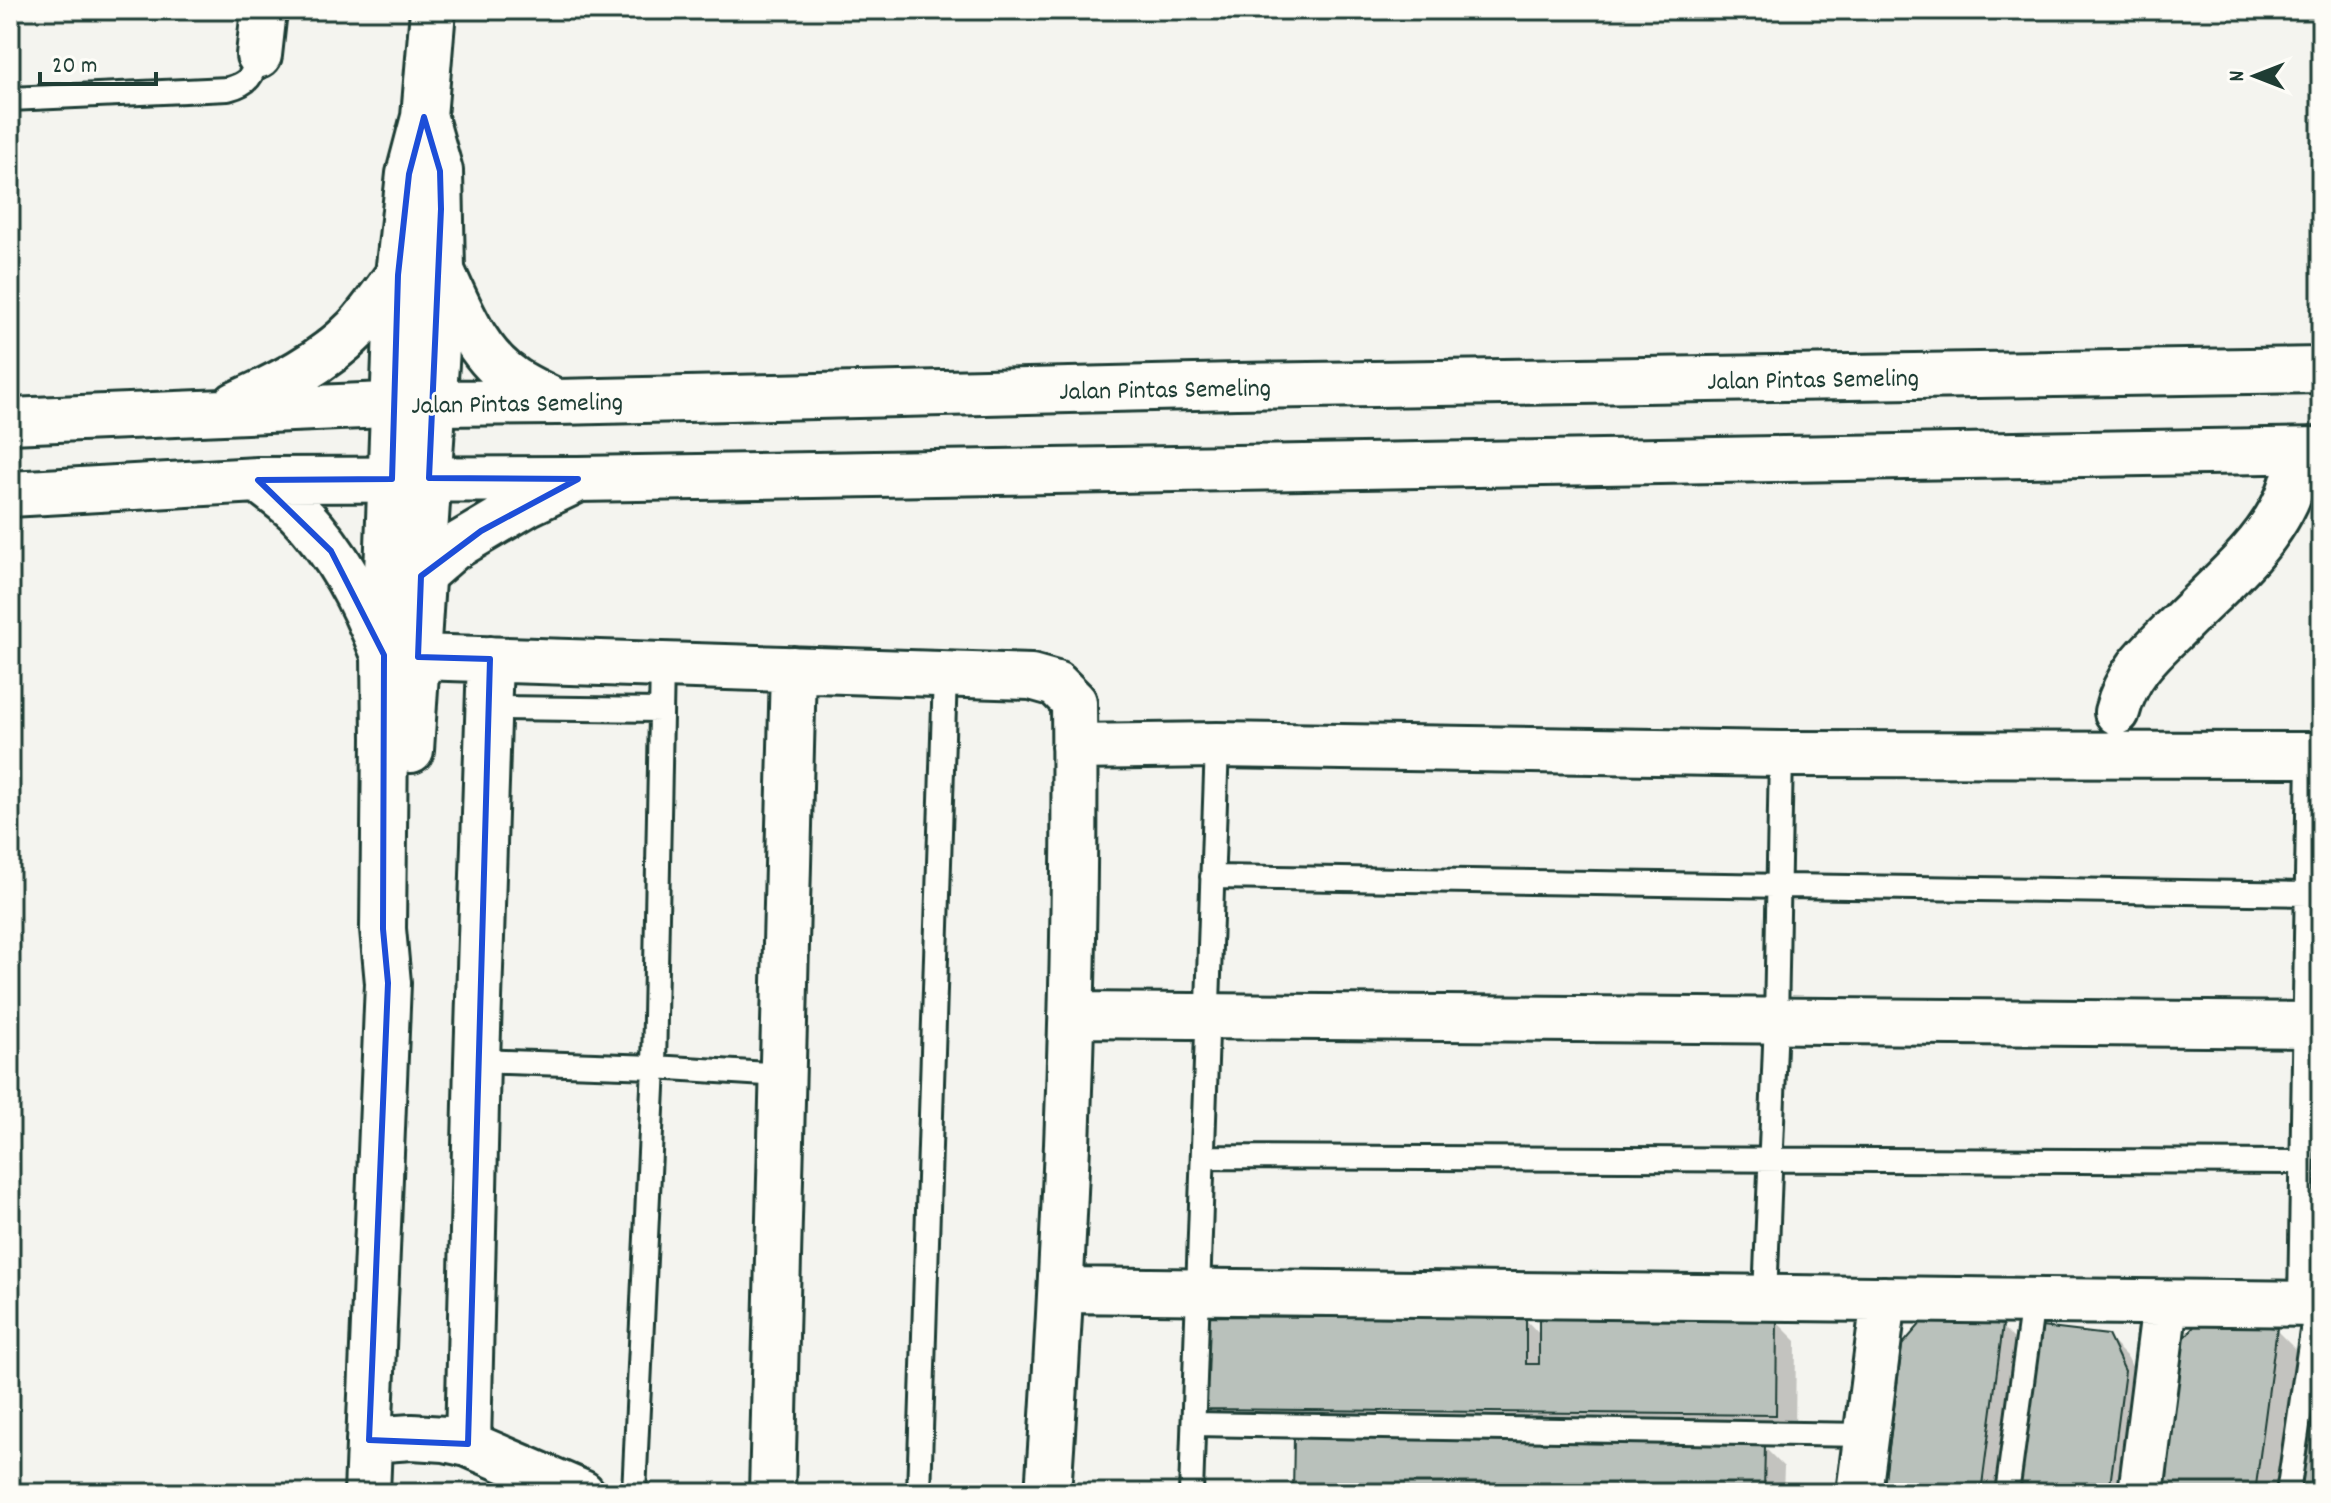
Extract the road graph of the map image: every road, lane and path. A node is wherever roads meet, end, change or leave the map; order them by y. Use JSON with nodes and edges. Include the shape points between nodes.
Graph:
{"nodes":[{"id":1,"x":264,"y":10,"type":"edge"},
{"id":2,"x":433,"y":10,"type":"edge"},
{"id":3,"x":259,"y":55,"type":"joint"},
{"id":4,"x":10,"y":99,"type":"edge"},
{"id":5,"x":424,"y":117,"type":"junction"},
{"id":6,"x":442,"y":271,"type":"junction"},
{"id":7,"x":398,"y":275,"type":"junction"},
{"id":8,"x":2321,"y":370,"type":"edge"},
{"id":9,"x":557,"y":402,"type":"junction"},
{"id":10,"x":413,"y":403,"type":"junction"},
{"id":11,"x":219,"y":411,"type":"junction"},
{"id":12,"x":10,"y":421,"type":"edge"},
{"id":13,"x":2311,"y":451,"type":"edge"},
{"id":14,"x":410,"y":478,"type":"junction"},
{"id":15,"x":578,"y":479,"type":"junction"},
{"id":16,"x":258,"y":480,"type":"junction"},
{"id":17,"x":10,"y":494,"type":"edge"},
{"id":18,"x":421,"y":576,"type":"junction"},
{"id":19,"x":401,"y":656,"type":"junction"},
{"id":20,"x":490,"y":659,"type":"junction"},
{"id":21,"x":662,"y":665,"type":"junction"},
{"id":22,"x":793,"y":669,"type":"junction"},
{"id":23,"x":945,"y":674,"type":"junction"},
{"id":24,"x":489,"y":708,"type":"junction"},
{"id":25,"x":661,"y":710,"type":"junction"},
{"id":26,"x":2117,"y":712,"type":"dead end"},
{"id":27,"x":1217,"y":745,"type":"junction"},
{"id":28,"x":1074,"y":747,"type":"junction"},
{"id":29,"x":1781,"y":754,"type":"junction"},
{"id":30,"x":2315,"y":755,"type":"edge"},
{"id":31,"x":1212,"y":877,"type":"junction"},
{"id":32,"x":1779,"y":886,"type":"junction"},
{"id":33,"x":2307,"y":894,"type":"junction"},
{"id":34,"x":1071,"y":1015,"type":"junction"},
{"id":35,"x":1208,"y":1016,"type":"junction"},
{"id":36,"x":1776,"y":1021,"type":"junction"},
{"id":37,"x":2313,"y":1025,"type":"edge"},
{"id":38,"x":477,"y":1061,"type":"junction"},
{"id":39,"x":654,"y":1067,"type":"junction"},
{"id":40,"x":783,"y":1075,"type":"junction"},
{"id":41,"x":1203,"y":1157,"type":"junction"},
{"id":42,"x":1772,"y":1159,"type":"junction"},
{"id":43,"x":2302,"y":1162,"type":"junction"},
{"id":44,"x":1062,"y":1290,"type":"junction"},
{"id":45,"x":1198,"y":1292,"type":"junction"},
{"id":46,"x":1765,"y":1298,"type":"junction"},
{"id":47,"x":1884,"y":1299,"type":"junction"},
{"id":48,"x":2033,"y":1301,"type":"junction"},
{"id":49,"x":2165,"y":1303,"type":"junction"},
{"id":50,"x":2313,"y":1304,"type":"edge"},
{"id":51,"x":1194,"y":1424,"type":"junction"},
{"id":52,"x":1867,"y":1435,"type":"junction"},
{"id":53,"x":369,"y":1440,"type":"junction"},
{"id":54,"x":468,"y":1444,"type":"junction"},
{"id":55,"x":367,"y":1493,"type":"edge"},
{"id":56,"x":582,"y":1493,"type":"edge"},
{"id":57,"x":634,"y":1493,"type":"edge"},
{"id":58,"x":772,"y":1493,"type":"edge"},
{"id":59,"x":919,"y":1493,"type":"edge"},
{"id":60,"x":1048,"y":1493,"type":"edge"},
{"id":61,"x":1191,"y":1493,"type":"edge"},
{"id":62,"x":1859,"y":1493,"type":"edge"},
{"id":63,"x":2007,"y":1493,"type":"edge"},
{"id":64,"x":2141,"y":1493,"type":"edge"},
{"id":65,"x":2288,"y":1493,"type":"edge"}],
"edges":[{"from":1,"to":3,"type":"street"},
{"from":2,"to":5,"type":"street"},
{"from":3,"to":4,"type":"lane","via":[[243,85],[228,89]]},
{"from":5,"to":6,"type":"street","via":[[440,171]]},
{"from":5,"to":7,"type":"street","via":[[409,174]]},
{"from":6,"to":9,"type":"street","via":[[485,352],[513,379]]},
{"from":6,"to":10,"type":"street"},
{"from":7,"to":10,"type":"street"},
{"from":7,"to":11,"type":"street","via":[[356,329],[317,362]]},
{"from":8,"to":9,"type":"street","name":"Jalan Pintas Semeling"},
{"from":9,"to":10,"type":"street","name":"Jalan Pintas Semeling"},
{"from":10,"to":11,"type":"street","name":"Jalan Pintas Semeling"},
{"from":10,"to":14,"type":"street"},
{"from":11,"to":12,"type":"street","name":"Jalan Pintas Semeling"},
{"from":13,"to":15,"type":"street"},
{"from":13,"to":26,"type":"street","via":[[2281,511],[2248,556],[2138,665]]},
{"from":14,"to":15,"type":"street"},
{"from":14,"to":16,"type":"street"},
{"from":14,"to":18,"type":"street"},
{"from":14,"to":19,"type":"street"},
{"from":15,"to":18,"type":"street","via":[[453,548]]},
{"from":16,"to":17,"type":"street"},
{"from":16,"to":19,"type":"street","via":[[297,511],[331,551]]},
{"from":18,"to":19,"type":"street"},
{"from":19,"to":20,"type":"street"},
{"from":19,"to":53,"type":"street","via":[[385,738],[383,929],[388,983]]},
{"from":20,"to":21,"type":"street"},
{"from":20,"to":24,"type":"street"},
{"from":21,"to":22,"type":"street"},
{"from":21,"to":25,"type":"lane"},
{"from":22,"to":23,"type":"street"},
{"from":22,"to":40,"type":"street"},
{"from":23,"to":28,"type":"street","via":[[1031,677],[1056,684],[1074,702]]},
{"from":23,"to":59,"type":"lane"},
{"from":24,"to":25,"type":"lane"},
{"from":24,"to":38,"type":"street"},
{"from":25,"to":39,"type":"lane"},
{"from":27,"to":28,"type":"street"},
{"from":27,"to":29,"type":"street"},
{"from":27,"to":31,"type":"lane"},
{"from":28,"to":34,"type":"street"},
{"from":29,"to":30,"type":"street"},
{"from":29,"to":32,"type":"lane"},
{"from":30,"to":33,"type":"lane"},
{"from":31,"to":32,"type":"lane"},
{"from":31,"to":35,"type":"lane"},
{"from":32,"to":33,"type":"lane"},
{"from":32,"to":36,"type":"lane"},
{"from":33,"to":37,"type":"lane"},
{"from":34,"to":35,"type":"street"},
{"from":34,"to":44,"type":"street"},
{"from":35,"to":36,"type":"street"},
{"from":35,"to":41,"type":"lane"},
{"from":36,"to":37,"type":"street"},
{"from":36,"to":42,"type":"lane"},
{"from":37,"to":43,"type":"lane"},
{"from":38,"to":39,"type":"lane"},
{"from":38,"to":54,"type":"street"},
{"from":39,"to":40,"type":"lane"},
{"from":39,"to":57,"type":"lane"},
{"from":40,"to":58,"type":"street"},
{"from":41,"to":42,"type":"lane"},
{"from":41,"to":45,"type":"lane"},
{"from":42,"to":43,"type":"lane"},
{"from":42,"to":46,"type":"lane"},
{"from":43,"to":50,"type":"lane"},
{"from":44,"to":45,"type":"street"},
{"from":44,"to":60,"type":"street"},
{"from":45,"to":46,"type":"street"},
{"from":45,"to":51,"type":"lane"},
{"from":46,"to":47,"type":"street"},
{"from":47,"to":48,"type":"street"},
{"from":47,"to":52,"type":"street"},
{"from":48,"to":49,"type":"street"},
{"from":48,"to":63,"type":"lane"},
{"from":49,"to":50,"type":"street"},
{"from":49,"to":64,"type":"street"},
{"from":50,"to":65,"type":"lane"},
{"from":51,"to":52,"type":"lane"},
{"from":51,"to":61,"type":"lane"},
{"from":52,"to":62,"type":"street"},
{"from":53,"to":54,"type":"street","via":[[412,1437]]},
{"from":53,"to":55,"type":"street"},
{"from":54,"to":56,"type":"street"}]}
